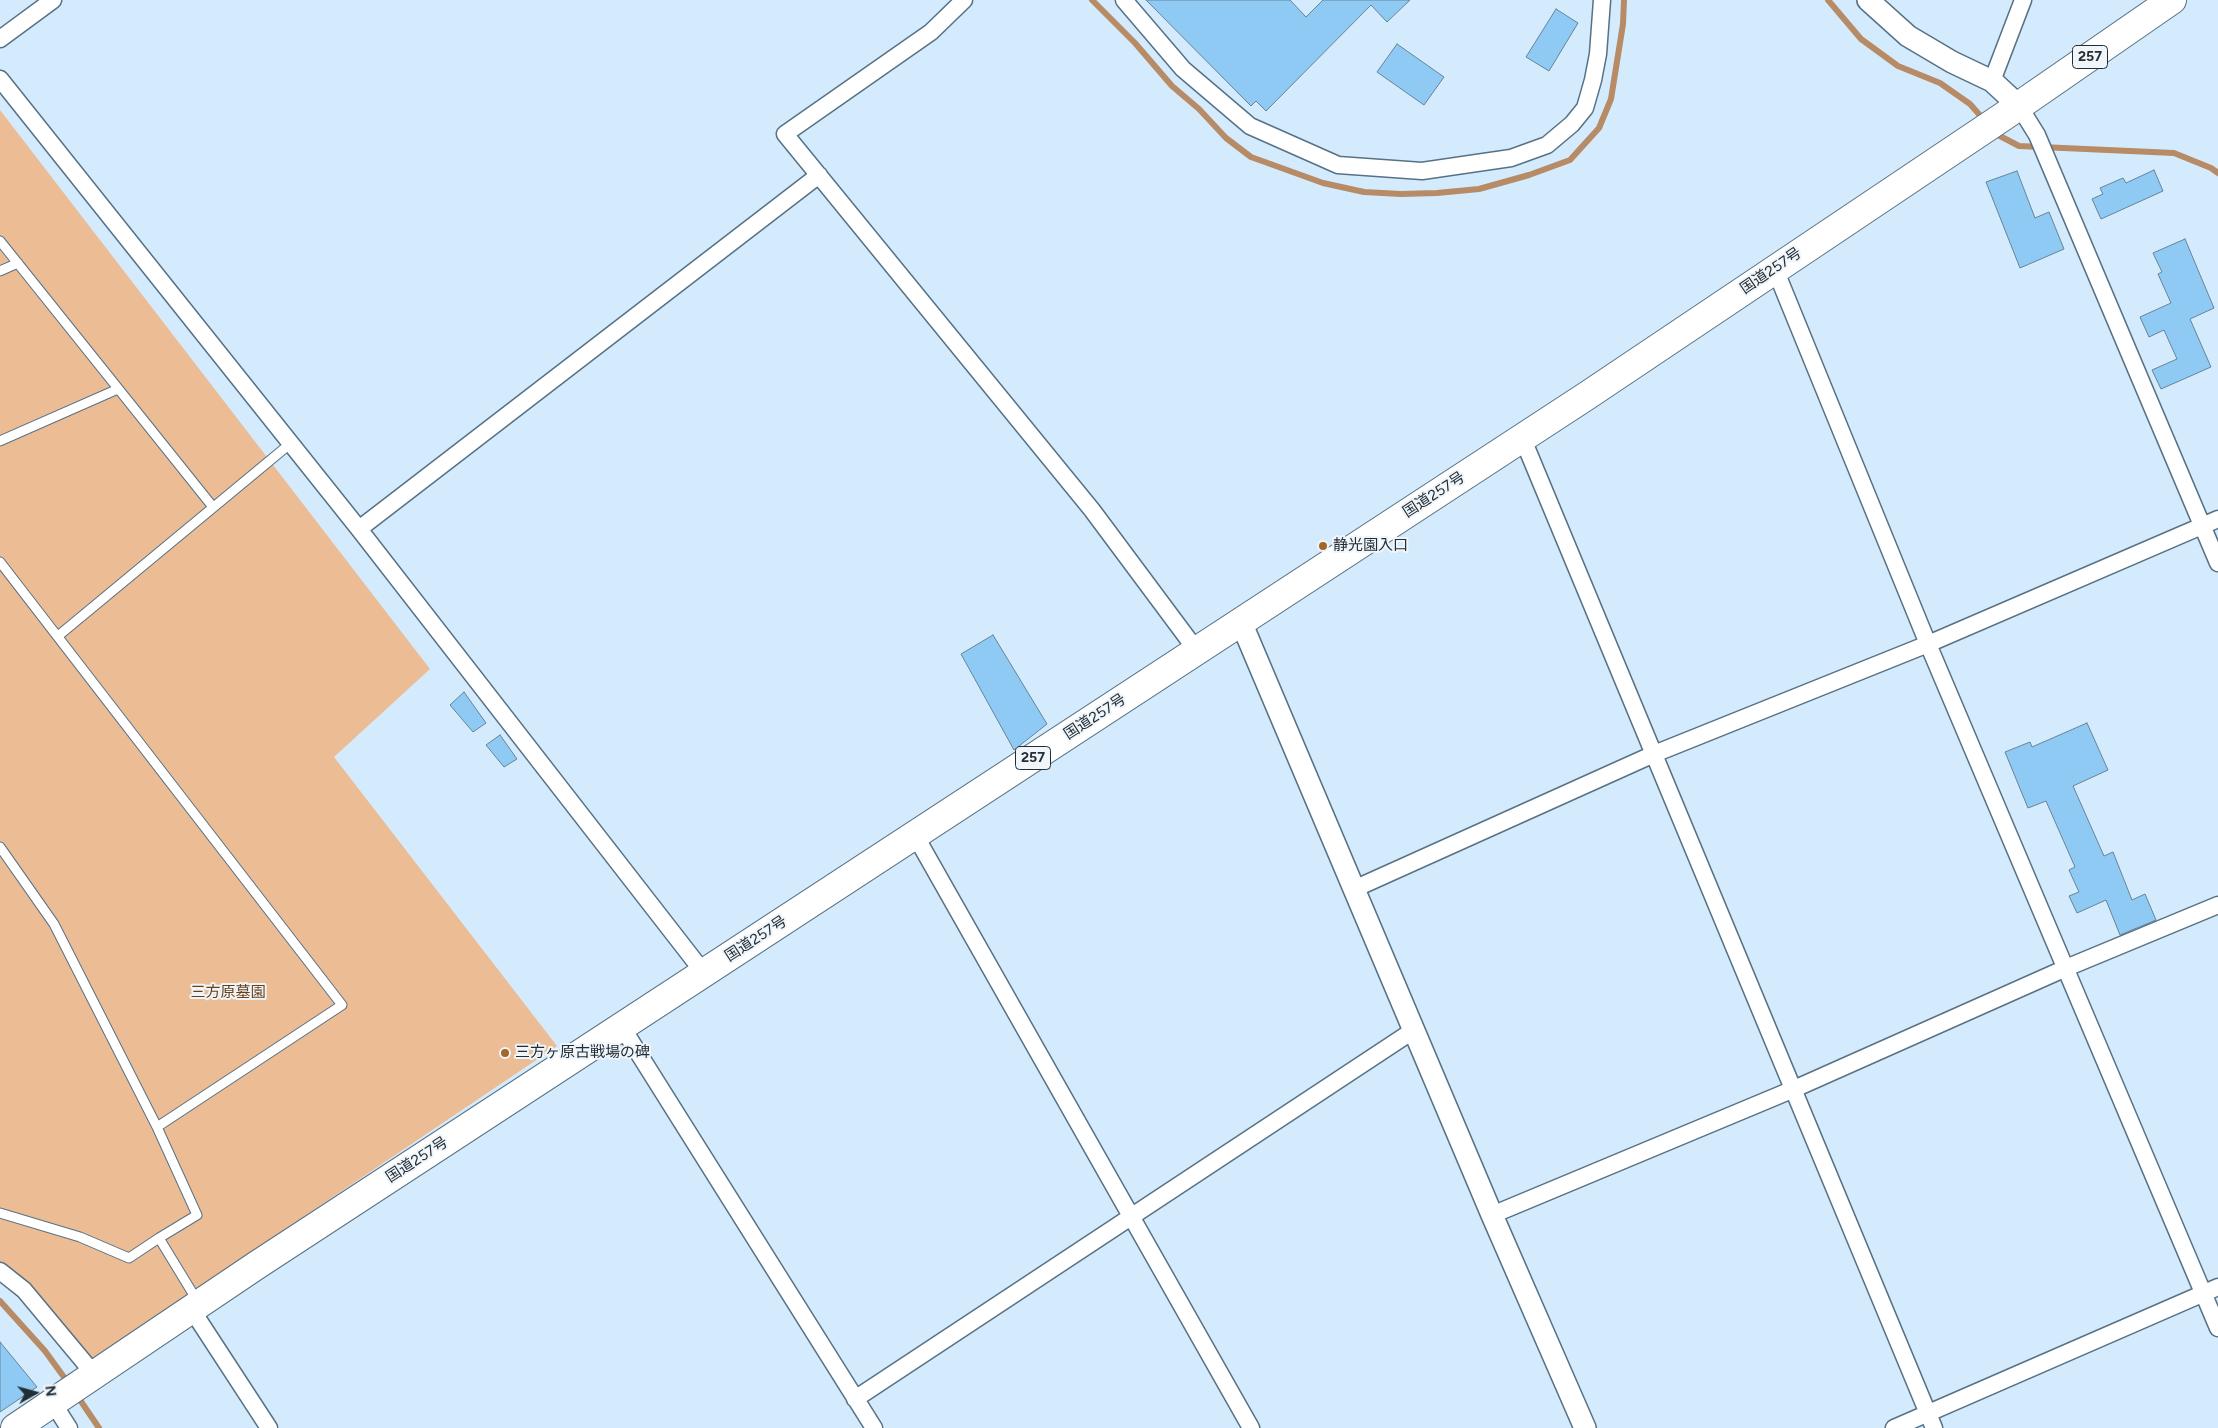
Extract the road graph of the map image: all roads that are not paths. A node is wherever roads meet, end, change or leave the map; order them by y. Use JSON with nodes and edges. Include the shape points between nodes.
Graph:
{"nodes":[{"id":1,"x":53,"y":0,"type":"edge"},
{"id":2,"x":964,"y":0,"type":"edge"},
{"id":3,"x":1124,"y":0,"type":"edge"},
{"id":4,"x":1602,"y":0,"type":"edge"},
{"id":5,"x":1868,"y":0,"type":"edge"},
{"id":6,"x":2023,"y":0,"type":"edge"},
{"id":7,"x":2172,"y":0,"type":"edge"},
{"id":8,"x":0,"y":39,"type":"edge"},
{"id":9,"x":0,"y":79,"type":"edge"},
{"id":10,"x":1992,"y":81,"type":"junction"},
{"id":11,"x":2013,"y":110,"type":"junction"},
{"id":12,"x":819,"y":175,"type":"junction"},
{"id":13,"x":0,"y":241,"type":"edge"},
{"id":14,"x":18,"y":263,"type":"junction"},
{"id":15,"x":1775,"y":268,"type":"junction"},
{"id":16,"x":0,"y":271,"type":"edge"},
{"id":17,"x":118,"y":389,"type":"junction"},
{"id":18,"x":1522,"y":438,"type":"junction"},
{"id":19,"x":0,"y":441,"type":"edge"},
{"id":20,"x":291,"y":443,"type":"junction"},
{"id":21,"x":213,"y":507,"type":"junction"},
{"id":22,"x":2218,"y":519,"type":"edge"},
{"id":23,"x":2202,"y":526,"type":"junction"},
{"id":24,"x":359,"y":530,"type":"junction"},
{"id":25,"x":0,"y":562,"type":"edge"},
{"id":26,"x":2218,"y":563,"type":"edge"},
{"id":27,"x":1241,"y":622,"type":"junction"},
{"id":28,"x":58,"y":636,"type":"junction"},
{"id":29,"x":1928,"y":644,"type":"junction"},
{"id":30,"x":1197,"y":650,"type":"junction"},
{"id":31,"x":1654,"y":754,"type":"junction"},
{"id":32,"x":915,"y":835,"type":"junction"},
{"id":33,"x":0,"y":847,"type":"edge"},
{"id":34,"x":1354,"y":889,"type":"junction"},
{"id":35,"x":2218,"y":905,"type":"edge"},
{"id":36,"x":2066,"y":968,"type":"junction"},
{"id":37,"x":704,"y":973,"type":"junction"},
{"id":38,"x":622,"y":1027,"type":"junction"},
{"id":39,"x":1414,"y":1030,"type":"junction"},
{"id":40,"x":1794,"y":1089,"type":"junction"},
{"id":41,"x":157,"y":1127,"type":"junction"},
{"id":42,"x":0,"y":1213,"type":"edge"},
{"id":43,"x":1492,"y":1215,"type":"junction"},
{"id":44,"x":1131,"y":1217,"type":"junction"},
{"id":45,"x":160,"y":1238,"type":"junction"},
{"id":46,"x":0,"y":1271,"type":"edge"},
{"id":47,"x":2211,"y":1290,"type":"edge"},
{"id":48,"x":196,"y":1307,"type":"junction"},
{"id":49,"x":2218,"y":1328,"type":"edge"},
{"id":50,"x":73,"y":1389,"type":"junction"},
{"id":51,"x":855,"y":1400,"type":"junction"},
{"id":52,"x":1931,"y":1421,"type":"edge"},
{"id":53,"x":15,"y":1428,"type":"edge"},
{"id":54,"x":69,"y":1428,"type":"edge"},
{"id":55,"x":269,"y":1428,"type":"edge"},
{"id":56,"x":874,"y":1428,"type":"edge"},
{"id":57,"x":1251,"y":1428,"type":"edge"},
{"id":58,"x":1585,"y":1428,"type":"edge"},
{"id":59,"x":1894,"y":1428,"type":"edge"}],
"edges":[{"from":1,"to":8,"type":"street"},
{"from":2,"to":12,"type":"street","via":[[931,32],[785,134]]},
{"from":3,"to":4,"type":"street","via":[[1184,69],[1250,126],[1338,165],[1422,171],[1511,158],[1547,145],[1572,124],[1584,108],[1593,80]]},
{"from":5,"to":10,"type":"street","via":[[1908,36]]},
{"from":6,"to":10,"type":"street"},
{"from":7,"to":11,"type":"highway","name":"国道257号","number":"257"},
{"from":9,"to":20,"type":"street"},
{"from":10,"to":11,"type":"street"},
{"from":11,"to":15,"type":"highway","name":"国道257号","number":"257"},
{"from":11,"to":23,"type":"street","via":[[2037,135]]},
{"from":12,"to":24,"type":"street"},
{"from":12,"to":30,"type":"street","via":[[1092,510]]},
{"from":13,"to":14,"type":"lane"},
{"from":14,"to":16,"type":"lane"},
{"from":14,"to":17,"type":"lane"},
{"from":15,"to":18,"type":"highway","name":"国道257号","number":"257"},
{"from":15,"to":29,"type":"street"},
{"from":17,"to":19,"type":"lane"},
{"from":17,"to":21,"type":"lane"},
{"from":18,"to":27,"type":"highway","name":"国道257号","number":"257"},
{"from":18,"to":31,"type":"street"},
{"from":20,"to":21,"type":"lane"},
{"from":20,"to":24,"type":"street"},
{"from":21,"to":28,"type":"lane"},
{"from":22,"to":23,"type":"street"},
{"from":23,"to":26,"type":"street"},
{"from":23,"to":29,"type":"street"},
{"from":24,"to":37,"type":"street"},
{"from":25,"to":28,"type":"lane"},
{"from":27,"to":30,"type":"highway","name":"国道257号","number":"257"},
{"from":27,"to":34,"type":"street"},
{"from":28,"to":41,"type":"lane","via":[[342,1005]]},
{"from":29,"to":31,"type":"street"},
{"from":29,"to":36,"type":"street"},
{"from":30,"to":32,"type":"highway","name":"国道257号","number":"257"},
{"from":31,"to":34,"type":"street"},
{"from":31,"to":40,"type":"street"},
{"from":32,"to":37,"type":"highway","name":"国道257号","number":"257"},
{"from":32,"to":44,"type":"street"},
{"from":33,"to":41,"type":"lane","via":[[54,924]]},
{"from":34,"to":39,"type":"street"},
{"from":35,"to":36,"type":"street"},
{"from":36,"to":40,"type":"street"},
{"from":36,"to":47,"type":"street"},
{"from":37,"to":38,"type":"highway","name":"国道257号","number":"257"},
{"from":38,"to":48,"type":"highway","name":"国道257号","number":"257"},
{"from":38,"to":51,"type":"street"},
{"from":39,"to":43,"type":"street"},
{"from":39,"to":44,"type":"street"},
{"from":40,"to":43,"type":"street"},
{"from":40,"to":52,"type":"street"},
{"from":41,"to":45,"type":"lane","via":[[197,1215]]},
{"from":42,"to":45,"type":"lane","via":[[80,1237],[129,1258]]},
{"from":43,"to":58,"type":"street"},
{"from":44,"to":51,"type":"street"},
{"from":44,"to":57,"type":"street"},
{"from":45,"to":48,"type":"lane"},
{"from":46,"to":50,"type":"street","via":[[24,1290]]},
{"from":47,"to":49,"type":"street"},
{"from":47,"to":52,"type":"street"},
{"from":48,"to":50,"type":"highway","name":"国道257号","number":"257"},
{"from":48,"to":55,"type":"street"},
{"from":50,"to":53,"type":"highway","name":"国道257号","number":"257"},
{"from":50,"to":54,"type":"street"},
{"from":51,"to":56,"type":"street"},
{"from":52,"to":59,"type":"street"}]}
